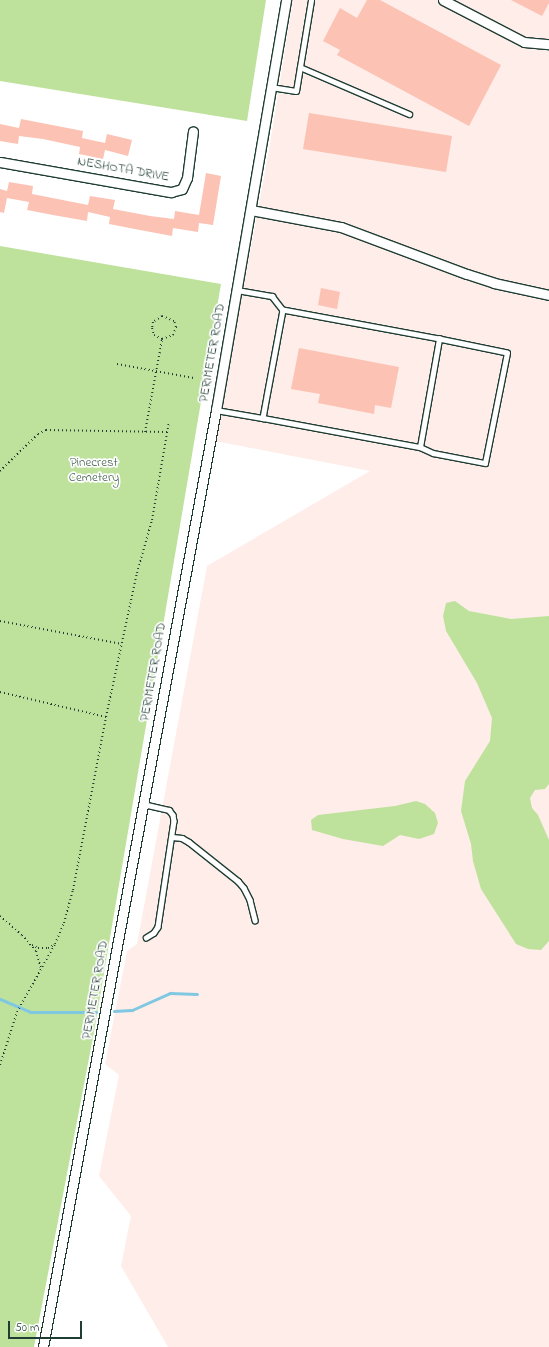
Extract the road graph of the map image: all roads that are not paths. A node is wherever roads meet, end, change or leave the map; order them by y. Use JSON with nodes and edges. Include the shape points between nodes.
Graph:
{"nodes":[{"id":1,"x":286,"y":0,"type":"edge"},
{"id":2,"x":311,"y":0,"type":"edge"},
{"id":3,"x":443,"y":0,"type":"edge"},
{"id":4,"x":549,"y":44,"type":"edge"},
{"id":5,"x":300,"y":67,"type":"junction"},
{"id":6,"x":271,"y":87,"type":"junction"},
{"id":7,"x":408,"y":114,"type":"dead end"},
{"id":8,"x":193,"y":131,"type":"dead end"},
{"id":9,"x":0,"y":162,"type":"edge"},
{"id":10,"x":251,"y":210,"type":"junction"},
{"id":11,"x":237,"y":290,"type":"junction"},
{"id":12,"x":549,"y":295,"type":"edge"},
{"id":13,"x":283,"y":310,"type":"junction"},
{"id":14,"x":439,"y":339,"type":"junction"},
{"id":15,"x":216,"y":410,"type":"junction"},
{"id":16,"x":263,"y":418,"type":"junction"},
{"id":17,"x":420,"y":447,"type":"junction"},
{"id":18,"x":143,"y":804,"type":"junction"},
{"id":19,"x":172,"y":837,"type":"junction"},
{"id":20,"x":255,"y":920,"type":"dead end"},
{"id":21,"x":146,"y":938,"type":"dead end"},
{"id":22,"x":43,"y":1347,"type":"edge"}],
"edges":[{"from":1,"to":6,"type":"street","name":"PERIMETER ROAD"},
{"from":2,"to":5,"type":"lane"},
{"from":3,"to":4,"type":"street","via":[[524,42]]},
{"from":5,"to":6,"type":"lane","via":[[296,91]]},
{"from":5,"to":7,"type":"lane"},
{"from":6,"to":10,"type":"street","name":"PERIMETER ROAD"},
{"from":8,"to":9,"type":"street","name":"NESHOTA DRIVE","via":[[187,178],[182,189],[171,192]]},
{"from":10,"to":11,"type":"street","name":"PERIMETER ROAD"},
{"from":10,"to":12,"type":"street","via":[[341,226],[466,274]]},
{"from":11,"to":13,"type":"lane","via":[[272,296]]},
{"from":11,"to":15,"type":"street","name":"PERIMETER ROAD"},
{"from":13,"to":14,"type":"lane"},
{"from":13,"to":16,"type":"lane"},
{"from":14,"to":17,"type":"lane"},
{"from":14,"to":17,"type":"lane","via":[[508,354],[485,463],[433,453]]},
{"from":15,"to":16,"type":"lane"},
{"from":15,"to":18,"type":"street","name":"PERIMETER ROAD"},
{"from":16,"to":17,"type":"lane"},
{"from":18,"to":19,"type":"lane","via":[[169,810],[174,821]]},
{"from":18,"to":22,"type":"street","name":"PERIMETER ROAD"},
{"from":19,"to":20,"type":"lane","via":[[189,842],[238,881],[250,900]]},
{"from":19,"to":21,"type":"lane","via":[[158,927]]}]}
